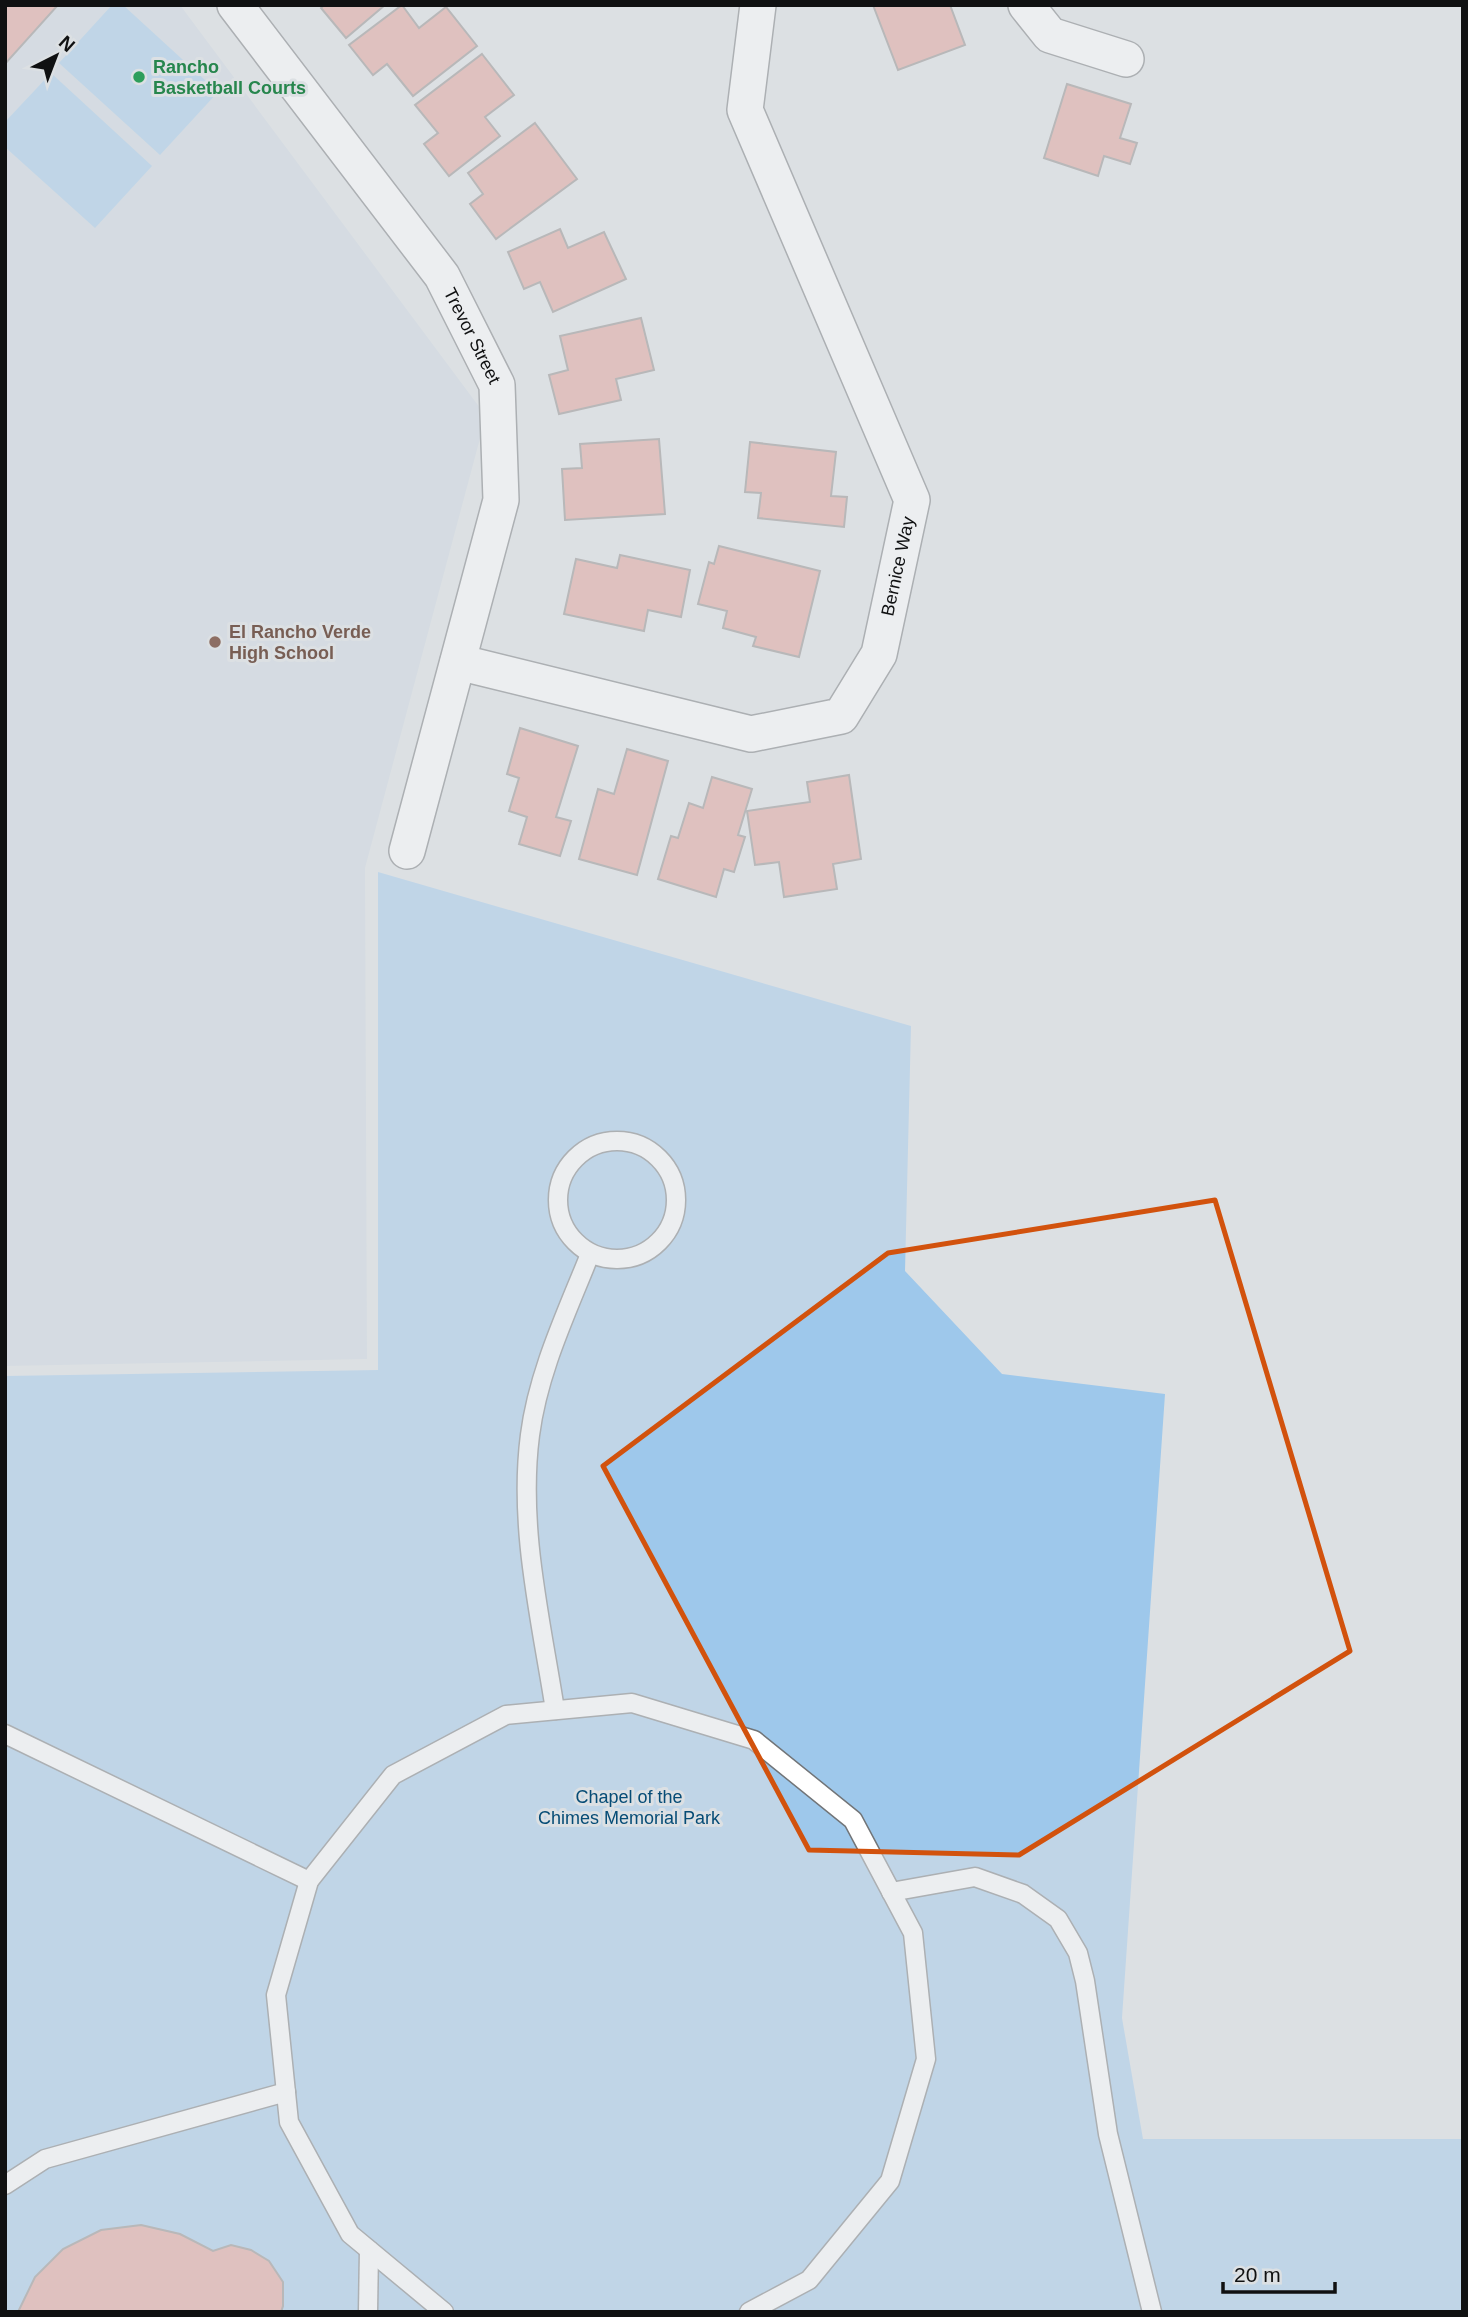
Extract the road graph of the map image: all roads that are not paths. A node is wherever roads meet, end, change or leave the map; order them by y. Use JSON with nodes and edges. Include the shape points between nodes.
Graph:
{"nodes":[{"id":1,"x":235,"y":5,"type":"edge"},
{"id":2,"x":758,"y":5,"type":"edge"},
{"id":3,"x":1027,"y":5,"type":"edge"},
{"id":4,"x":1126,"y":59,"type":"dead end"},
{"id":5,"x":458,"y":662,"type":"junction"},
{"id":6,"x":407,"y":851,"type":"dead end"},
{"id":7,"x":590,"y":1254,"type":"junction"},
{"id":8,"x":555,"y":1710,"type":"junction"},
{"id":9,"x":5,"y":1734,"type":"edge"},
{"id":10,"x":309,"y":1881,"type":"junction"},
{"id":11,"x":891,"y":1892,"type":"junction"},
{"id":12,"x":286,"y":2092,"type":"junction"},
{"id":13,"x":5,"y":2185,"type":"edge"},
{"id":14,"x":369,"y":2250,"type":"junction"},
{"id":15,"x":368,"y":2312,"type":"edge"},
{"id":16,"x":444,"y":2312,"type":"edge"},
{"id":17,"x":749,"y":2312,"type":"edge"},
{"id":18,"x":1152,"y":2312,"type":"edge"}],
"edges":[{"from":1,"to":5,"type":"street","name":"Trevor Street","via":[[442,276],[497,386],[501,500]]},
{"from":2,"to":5,"type":"street","name":"Bernice Way","via":[[745,110],[912,500],[879,654],[841,716],[751,734]]},
{"from":3,"to":4,"type":"street","via":[[1050,35]]},
{"from":5,"to":6,"type":"street","name":"Trevor Street"},
{"from":7,"to":7,"type":"lane","via":[[612,1260],[636,1258],[656,1246],[671,1228],[677,1205],[675,1182],[663,1162],[645,1147],[622,1140],[599,1143],[578,1154],[564,1172],[558,1195],[560,1218],[571,1238]]},
{"from":7,"to":8,"type":"lane","via":[[548,1360],[530,1435],[527,1521]]},
{"from":8,"to":10,"type":"lane","via":[[506,1715],[393,1775]]},
{"from":8,"to":11,"type":"lane","via":[[632,1703],[754,1740],[853,1820]]},
{"from":9,"to":10,"type":"lane"},
{"from":10,"to":12,"type":"lane","via":[[276,1995]]},
{"from":11,"to":17,"type":"lane","via":[[913,1933],[926,2059],[890,2181],[809,2280]]},
{"from":11,"to":18,"type":"lane","via":[[975,1877],[1023,1894],[1058,1919],[1078,1953],[1086,1981],[1108,2134]]},
{"from":12,"to":13,"type":"lane","via":[[45,2159]]},
{"from":12,"to":14,"type":"lane","via":[[289,2122],[350,2234]]},
{"from":14,"to":15,"type":"lane"},
{"from":14,"to":16,"type":"lane"}]}
